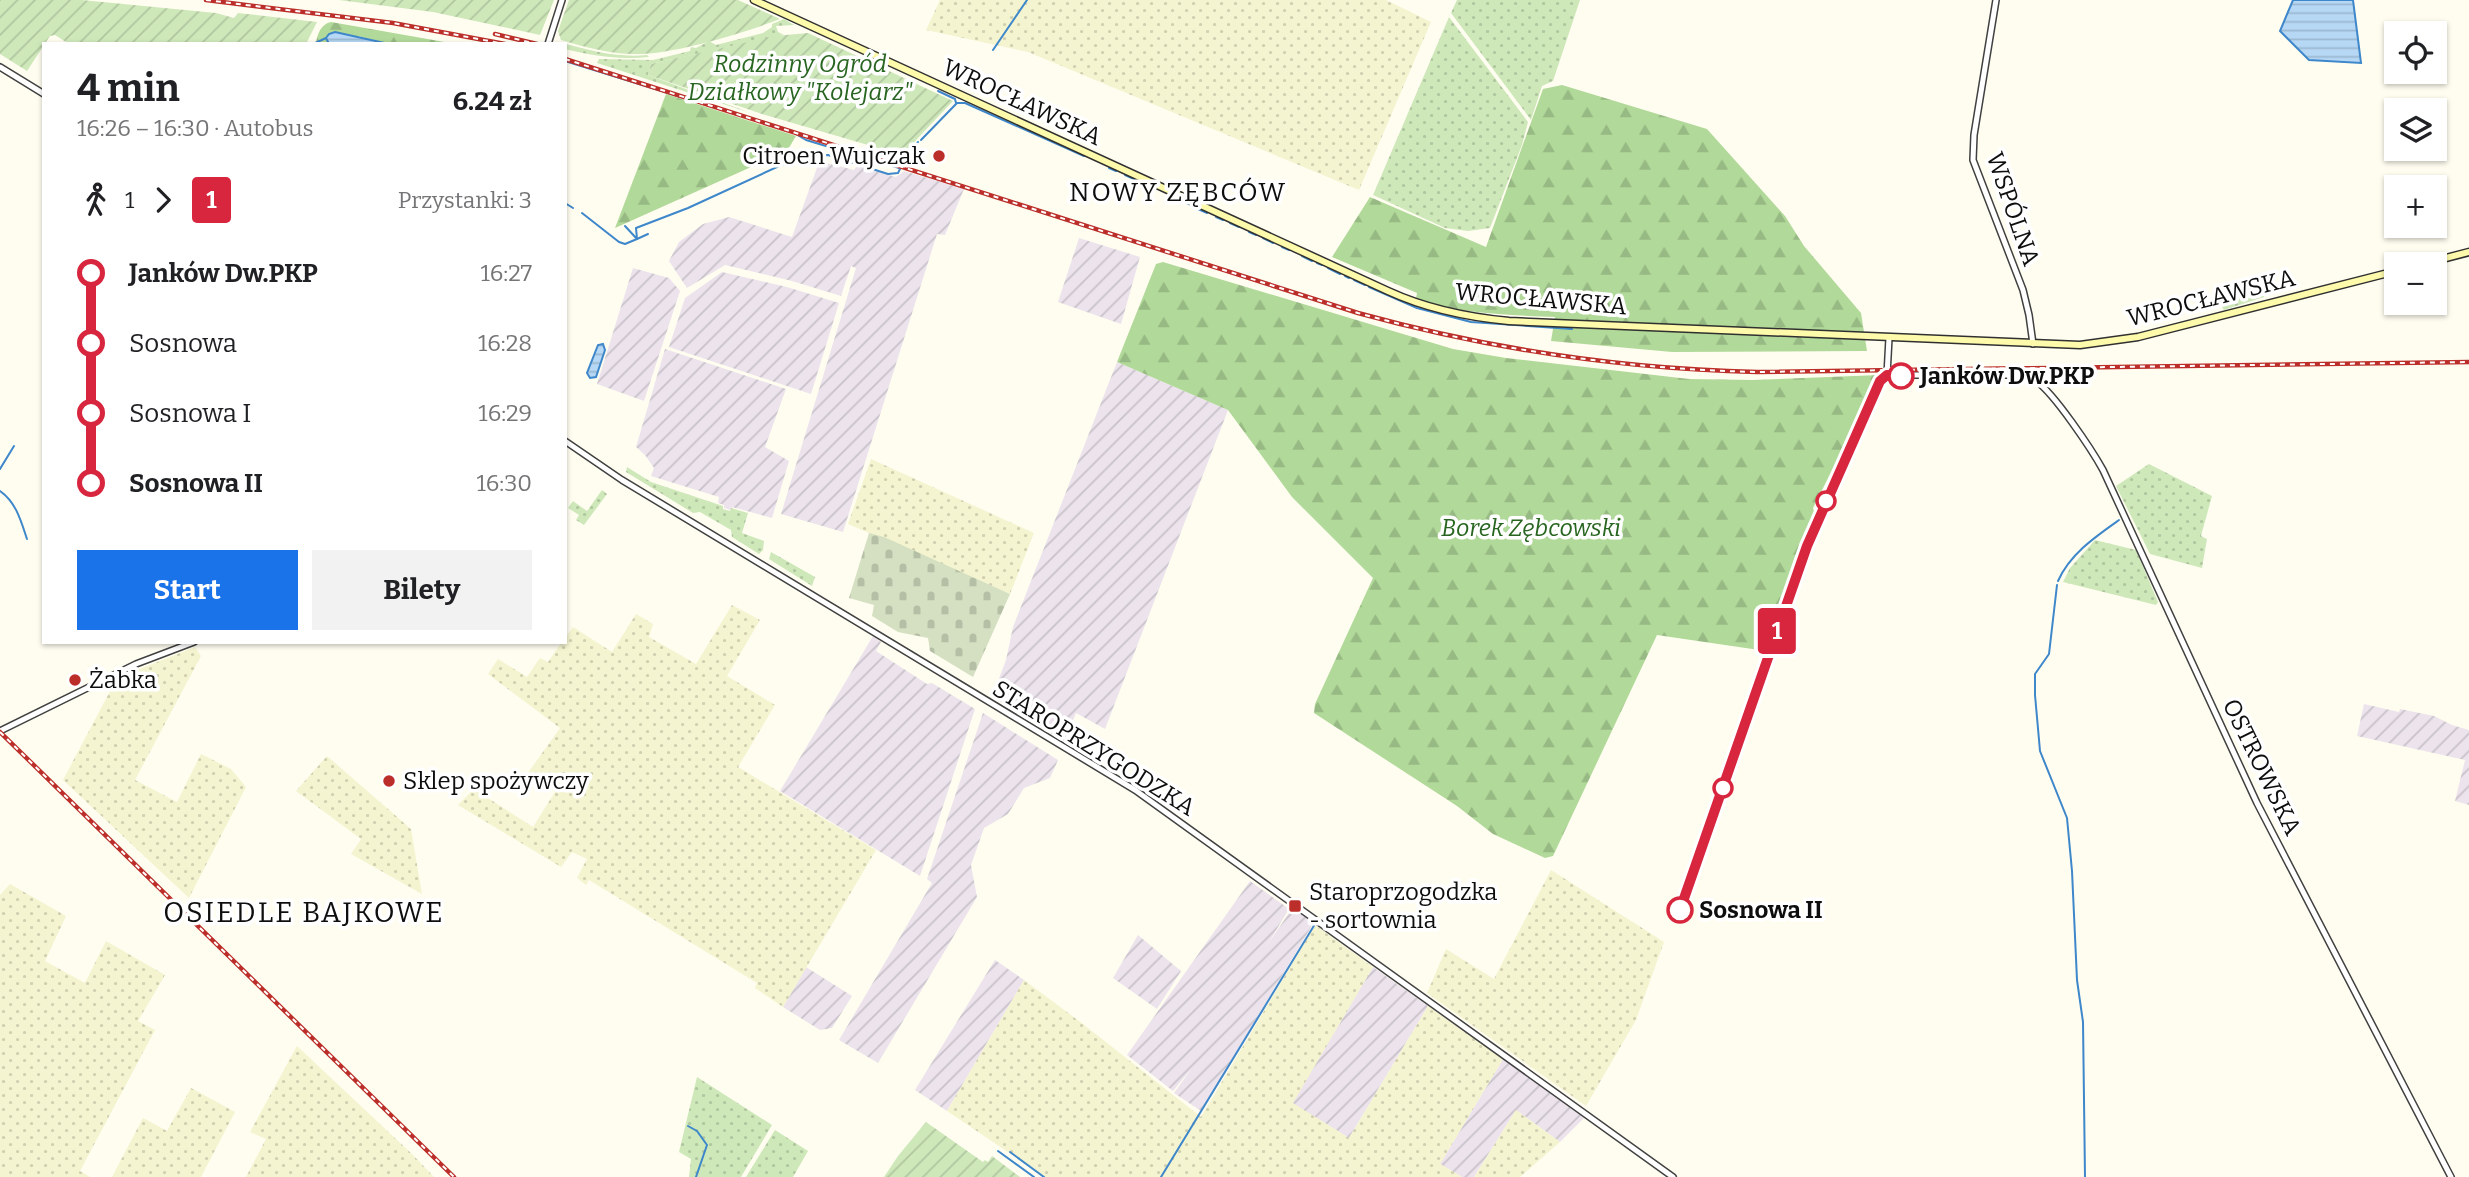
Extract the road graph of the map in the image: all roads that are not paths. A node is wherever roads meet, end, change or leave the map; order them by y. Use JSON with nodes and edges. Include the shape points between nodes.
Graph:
{"nodes":[{"id":1,"x":562,"y":0,"type":"edge"},
{"id":2,"x":754,"y":0,"type":"edge"},
{"id":3,"x":1996,"y":1,"type":"edge"},
{"id":4,"x":549,"y":42,"type":"edge"},
{"id":5,"x":0,"y":67,"type":"edge"},
{"id":6,"x":42,"y":93,"type":"edge"},
{"id":7,"x":2469,"y":252,"type":"edge"},
{"id":8,"x":2447,"y":258,"type":"edge"},
{"id":9,"x":2384,"y":274,"type":"edge"},
{"id":10,"x":1889,"y":338,"type":"junction"},
{"id":11,"x":2033,"y":344,"type":"junction"},
{"id":12,"x":567,"y":442,"type":"edge"},
{"id":13,"x":189,"y":644,"type":"edge"},
{"id":14,"x":0,"y":731,"type":"edge"},
{"id":15,"x":1673,"y":1177,"type":"edge"},
{"id":16,"x":2451,"y":1177,"type":"edge"}],
"edges":[{"from":1,"to":4,"type":"street"},
{"from":2,"to":10,"type":"main road","name":"WROCŁAWSKA","via":[[1433,308],[1509,321]]},
{"from":3,"to":11,"type":"street","name":"WSPÓLNA","via":[[1973,160],[2023,290]]},
{"from":5,"to":6,"type":"street"},
{"from":7,"to":8,"type":"main road"},
{"from":9,"to":11,"type":"main road","name":"WROCŁAWSKA","via":[[2138,337],[2080,345]]},
{"from":10,"to":11,"type":"main road","name":"WROCŁAWSKA"},
{"from":10,"to":16,"type":"street","name":"OSTROWSKA","via":[[1887,375],[2015,375],[2034,380],[2085,440],[2257,803]]},
{"from":12,"to":15,"type":"street","name":"STAROPRZYGODZKA","via":[[1135,790]]},
{"from":13,"to":14,"type":"street","via":[[136,664]]}]}
